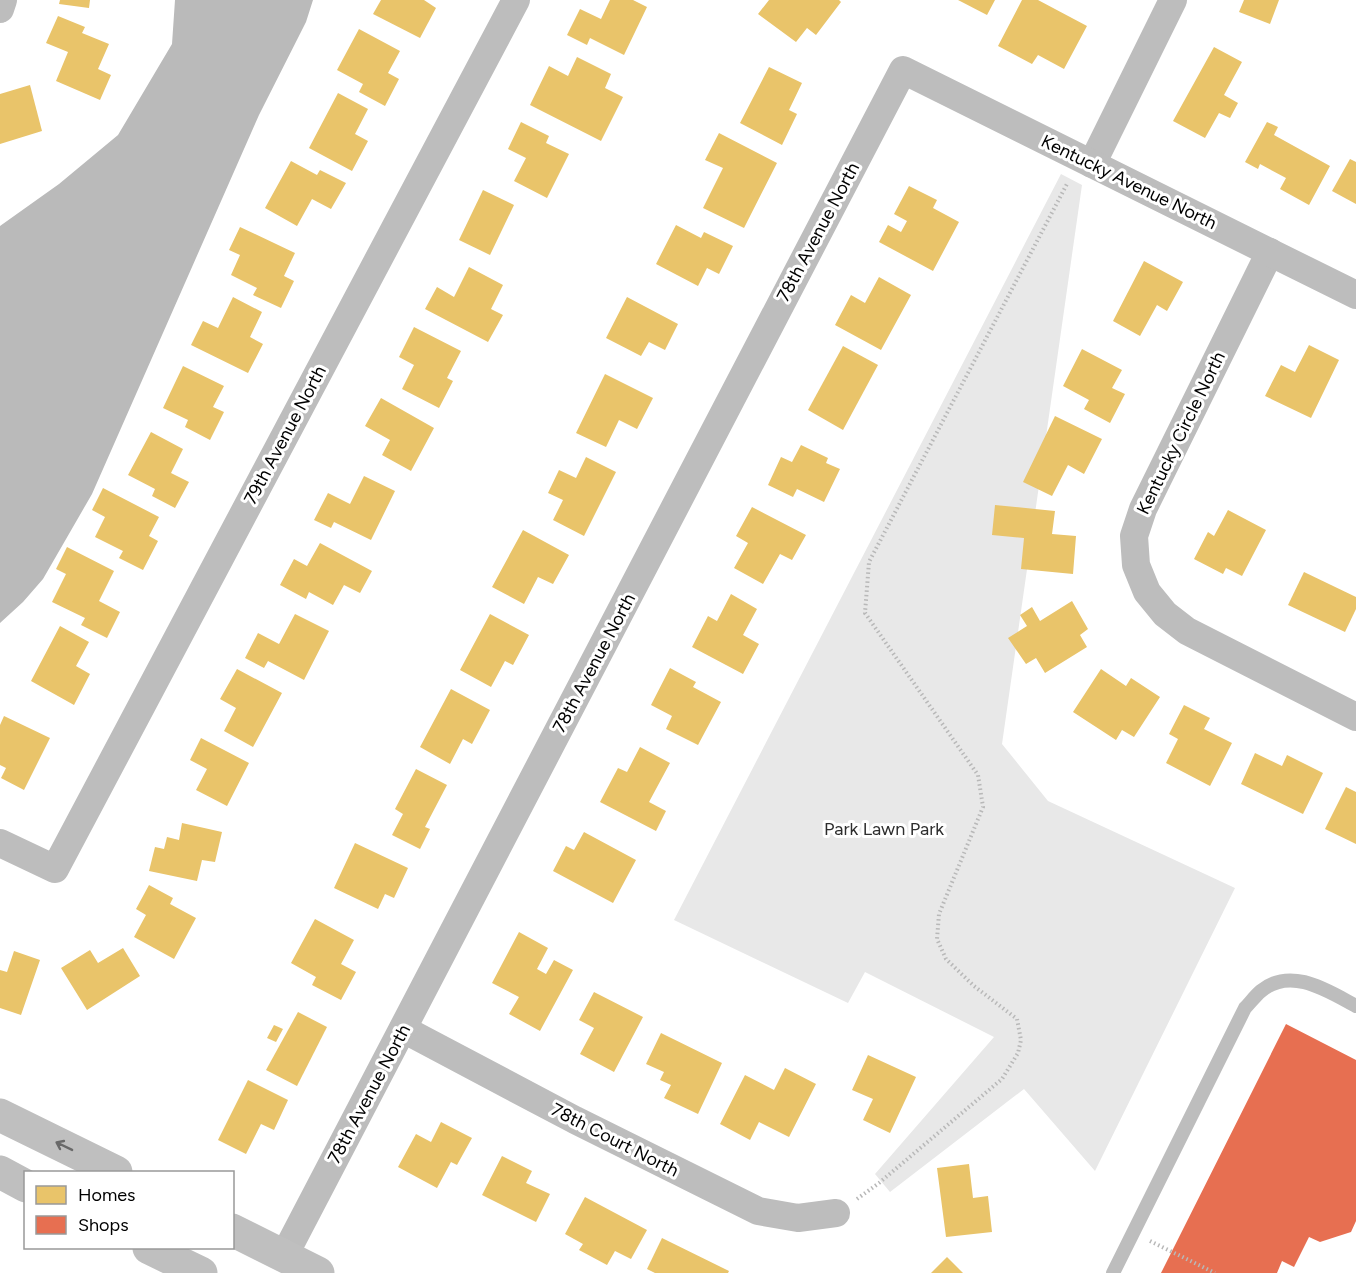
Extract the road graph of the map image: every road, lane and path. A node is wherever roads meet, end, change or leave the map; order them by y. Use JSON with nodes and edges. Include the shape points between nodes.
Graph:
{"nodes":[{"id":1,"x":3,"y":0,"type":"edge"},
{"id":2,"x":516,"y":0,"type":"edge"},
{"id":3,"x":1173,"y":0,"type":"edge"},
{"id":4,"x":0,"y":9,"type":"edge"},
{"id":5,"x":903,"y":70,"type":"joint"},
{"id":6,"x":1092,"y":164,"type":"junction"},
{"id":7,"x":1270,"y":252,"type":"junction"},
{"id":8,"x":1356,"y":295,"type":"edge"},
{"id":9,"x":1356,"y":717,"type":"edge"},
{"id":10,"x":0,"y":843,"type":"edge"},
{"id":11,"x":1356,"y":1006,"type":"edge"},
{"id":12,"x":404,"y":1029,"type":"junction"},
{"id":13,"x":0,"y":1115,"type":"edge"},
{"id":14,"x":112,"y":1171,"type":"edge"},
{"id":15,"x":0,"y":1172,"type":"edge"},
{"id":16,"x":24,"y":1185,"type":"edge"},
{"id":17,"x":836,"y":1212,"type":"joint"},
{"id":18,"x":234,"y":1231,"type":"edge"},
{"id":19,"x":1133,"y":1233,"type":"junction"},
{"id":20,"x":151,"y":1249,"type":"edge"},
{"id":21,"x":282,"y":1260,"type":"junction"},
{"id":22,"x":201,"y":1273,"type":"edge"},
{"id":23,"x":318,"y":1273,"type":"edge"},
{"id":24,"x":1113,"y":1273,"type":"edge"},
{"id":25,"x":1215,"y":1273,"type":"edge"}],
"edges":[{"from":1,"to":4,"type":"street"},
{"from":2,"to":10,"type":"street","name":"79th Avenue North","via":[[55,869]]},
{"from":3,"to":6,"type":"street"},
{"from":5,"to":6,"type":"street","name":"Kentucky Avenue North"},
{"from":5,"to":12,"type":"street","name":"78th Avenue North"},
{"from":6,"to":7,"type":"street","name":"Kentucky Avenue North"},
{"from":6,"to":17,"type":"path","via":[[1070,178],[868,562],[865,613],[978,775],[984,807],[939,914],[937,939],[946,959],[1017,1019],[1021,1040],[1018,1053],[1002,1079],[879,1183]]},
{"from":7,"to":8,"type":"street","name":"Kentucky Avenue North"},
{"from":7,"to":9,"type":"street","name":"Kentucky Circle North","via":[[1143,509],[1134,536],[1136,565],[1146,591],[1165,614],[1187,631]]},
{"from":11,"to":19,"type":"lane","via":[[1311,982],[1285,980],[1262,990],[1245,1008]]},
{"from":12,"to":17,"type":"street","name":"78th Court North","via":[[758,1211],[798,1218]]},
{"from":12,"to":21,"type":"street","name":"78th Avenue North"},
{"from":14,"to":13,"type":"main road","one_way":true},
{"from":15,"to":16,"type":"main road"},
{"from":18,"to":21,"type":"main road"},
{"from":19,"to":24,"type":"lane"},
{"from":19,"to":25,"type":"path"},
{"from":20,"to":22,"type":"main road"},
{"from":21,"to":23,"type":"main road"}]}
